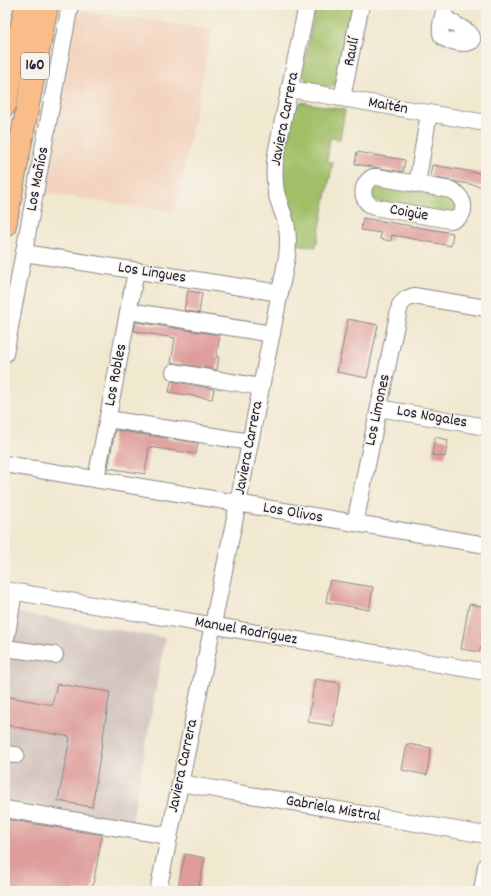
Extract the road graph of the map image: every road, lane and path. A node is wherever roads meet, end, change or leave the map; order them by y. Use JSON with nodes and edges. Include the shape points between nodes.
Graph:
{"nodes":[{"id":1,"x":26,"y":5,"type":"edge"},
{"id":2,"x":47,"y":5,"type":"edge"},
{"id":3,"x":70,"y":5,"type":"edge"},
{"id":4,"x":307,"y":5,"type":"edge"},
{"id":5,"x":361,"y":5,"type":"edge"},
{"id":6,"x":290,"y":89,"type":"junction"},
{"id":7,"x":342,"y":98,"type":"junction"},
{"id":8,"x":5,"y":106,"type":"edge"},
{"id":9,"x":429,"y":113,"type":"junction"},
{"id":10,"x":486,"y":123,"type":"edge"},
{"id":11,"x":417,"y":184,"type":"junction"},
{"id":12,"x":5,"y":225,"type":"edge"},
{"id":13,"x":24,"y":253,"type":"junction"},
{"id":14,"x":136,"y":271,"type":"junction"},
{"id":15,"x":280,"y":293,"type":"junction"},
{"id":16,"x":486,"y":308,"type":"edge"},
{"id":17,"x":129,"y":311,"type":"junction"},
{"id":18,"x":272,"y":334,"type":"junction"},
{"id":19,"x":5,"y":354,"type":"edge"},
{"id":20,"x":174,"y":372,"type":"dead end"},
{"id":21,"x":261,"y":387,"type":"junction"},
{"id":22,"x":379,"y":408,"type":"junction"},
{"id":23,"x":108,"y":419,"type":"junction"},
{"id":24,"x":486,"y":427,"type":"edge"},
{"id":25,"x":250,"y":442,"type":"junction"},
{"id":26,"x":5,"y":464,"type":"edge"},
{"id":27,"x":96,"y":479,"type":"junction"},
{"id":28,"x":238,"y":503,"type":"junction"},
{"id":29,"x":355,"y":523,"type":"junction"},
{"id":30,"x":486,"y":545,"type":"edge"},
{"id":31,"x":9,"y":591,"type":"edge"},
{"id":32,"x":212,"y":626,"type":"junction"},
{"id":33,"x":5,"y":639,"type":"edge"},
{"id":34,"x":5,"y":648,"type":"edge"},
{"id":35,"x":54,"y":655,"type":"dead end"},
{"id":36,"x":486,"y":672,"type":"edge"},
{"id":37,"x":180,"y":783,"type":"junction"},
{"id":38,"x":5,"y":809,"type":"edge"},
{"id":39,"x":486,"y":835,"type":"edge"},
{"id":40,"x":169,"y":836,"type":"junction"},
{"id":41,"x":486,"y":866,"type":"edge"},
{"id":42,"x":158,"y":891,"type":"edge"},
{"id":43,"x":482,"y":891,"type":"edge"}],
"edges":[{"from":1,"to":8,"type":"highway","number":"160"},
{"from":2,"to":12,"type":"highway","number":"160"},
{"from":3,"to":13,"type":"street","name":"Los Mañíos"},
{"from":4,"to":6,"type":"street","name":"Javiera Carrera"},
{"from":5,"to":7,"type":"street","name":"Raulí"},
{"from":6,"to":7,"type":"street","name":"Maitén"},
{"from":6,"to":15,"type":"street","name":"Javiera Carrera","via":[[274,167],[276,193],[288,238]]},
{"from":7,"to":9,"type":"street","name":"Maitén"},
{"from":9,"to":10,"type":"street","name":"Maitén"},
{"from":9,"to":11,"type":"street","name":"Coigüe"},
{"from":11,"to":11,"type":"street","name":"Coigüe","via":[[456,192],[463,202],[460,216],[450,220],[374,207],[364,197],[365,185],[373,177]]},
{"from":13,"to":14,"type":"street","name":"Los Lingues"},
{"from":13,"to":19,"type":"street","name":"Los Mañíos"},
{"from":14,"to":15,"type":"street","name":"Los Lingues"},
{"from":14,"to":17,"type":"street","name":"Los Robles"},
{"from":15,"to":18,"type":"street","name":"Javiera Carrera"},
{"from":16,"to":22,"type":"street","name":"Los Limones","via":[[418,296],[406,298],[400,305]]},
{"from":17,"to":18,"type":"street"},
{"from":17,"to":23,"type":"street","name":"Los Robles"},
{"from":18,"to":21,"type":"street","name":"Javiera Carrera"},
{"from":20,"to":21,"type":"street"},
{"from":21,"to":25,"type":"street","name":"Javiera Carrera"},
{"from":22,"to":24,"type":"street","name":"Los Nogales"},
{"from":22,"to":29,"type":"street","name":"Los Limones"},
{"from":23,"to":25,"type":"street"},
{"from":23,"to":27,"type":"street","name":"Los Robles"},
{"from":25,"to":28,"type":"street","name":"Javiera Carrera"},
{"from":26,"to":27,"type":"street","name":"Los Olivos"},
{"from":27,"to":28,"type":"street","name":"Los Olivos"},
{"from":28,"to":29,"type":"street","name":"Los Olivos"},
{"from":28,"to":32,"type":"street","name":"Javiera Carrera"},
{"from":29,"to":30,"type":"street","name":"Los Olivos"},
{"from":31,"to":32,"type":"street","name":"Manuel Rodríguez"},
{"from":31,"to":33,"type":"street"},
{"from":32,"to":36,"type":"street","name":"Manuel Rodríguez"},
{"from":32,"to":37,"type":"street","name":"Javiera Carrera"},
{"from":34,"to":35,"type":"street"},
{"from":37,"to":39,"type":"street","name":"Gabriela Mistral"},
{"from":37,"to":40,"type":"street","name":"Javiera Carrera"},
{"from":38,"to":40,"type":"street"},
{"from":40,"to":42,"type":"street","name":"Javiera Carrera"},
{"from":41,"to":43,"type":"street"}]}
